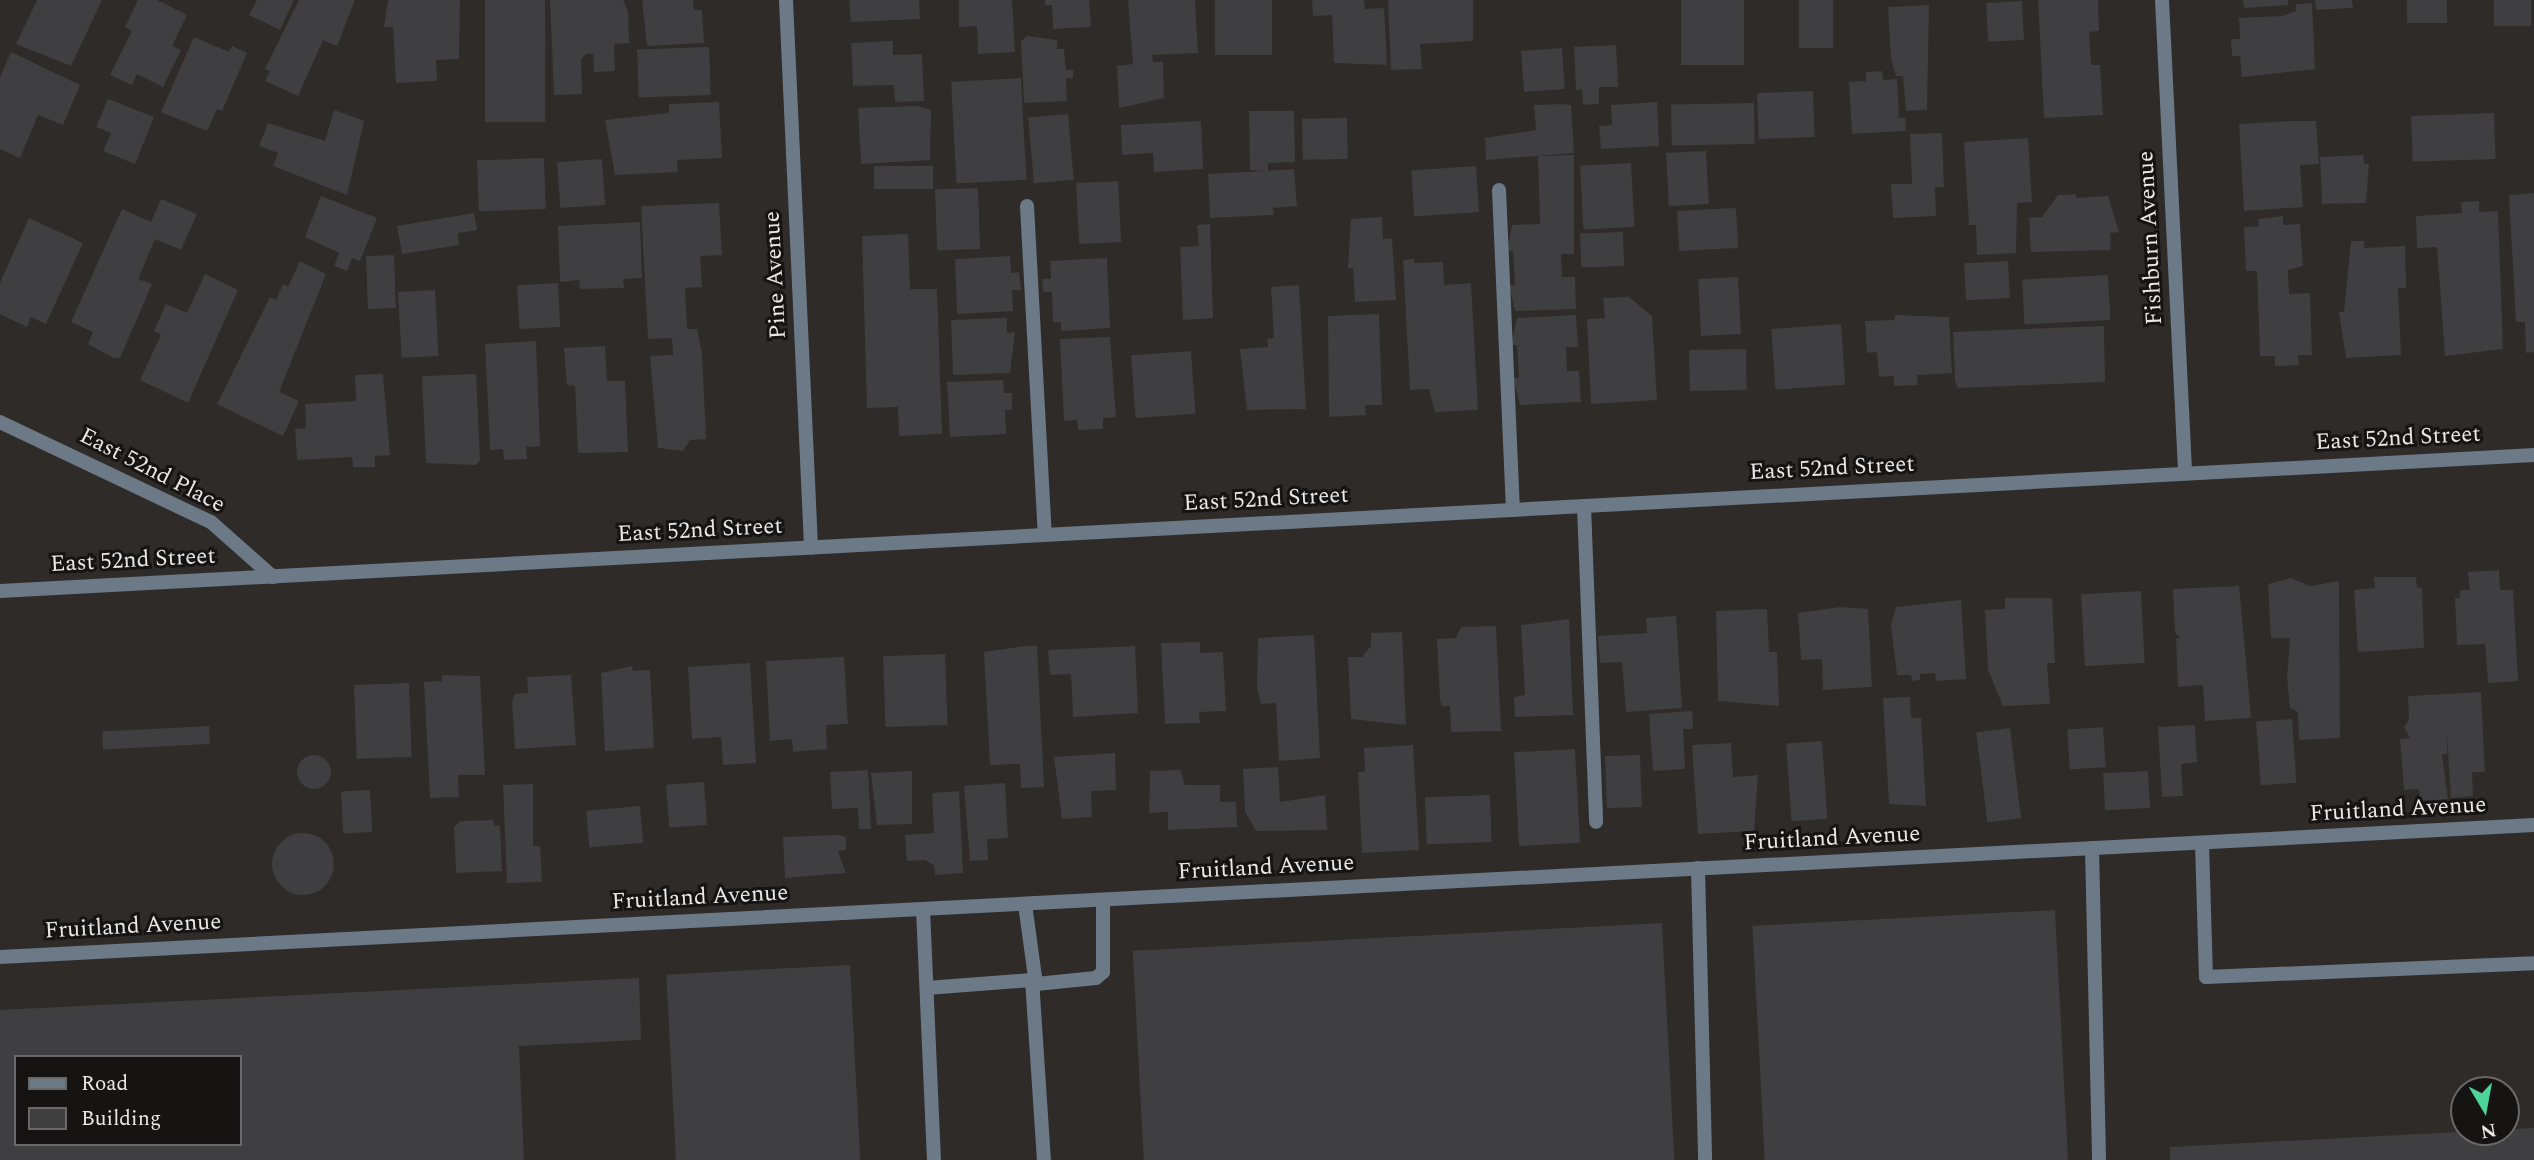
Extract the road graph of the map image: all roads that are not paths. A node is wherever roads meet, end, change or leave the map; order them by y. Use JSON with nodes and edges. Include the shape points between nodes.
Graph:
{"nodes":[{"id":1,"x":786,"y":0,"type":"edge"},
{"id":2,"x":2162,"y":0,"type":"edge"},
{"id":3,"x":1499,"y":190,"type":"dead end"},
{"id":4,"x":1027,"y":206,"type":"dead end"},
{"id":5,"x":0,"y":422,"type":"edge"},
{"id":6,"x":2534,"y":455,"type":"edge"},
{"id":7,"x":2185,"y":473,"type":"junction"},
{"id":8,"x":1584,"y":506,"type":"junction"},
{"id":9,"x":1513,"y":510,"type":"junction"},
{"id":10,"x":1045,"y":535,"type":"junction"},
{"id":11,"x":811,"y":547,"type":"junction"},
{"id":12,"x":273,"y":577,"type":"junction"},
{"id":13,"x":0,"y":591,"type":"edge"},
{"id":14,"x":1596,"y":822,"type":"dead end"},
{"id":15,"x":2534,"y":825,"type":"edge"},
{"id":16,"x":2202,"y":843,"type":"junction"},
{"id":17,"x":2092,"y":848,"type":"junction"},
{"id":18,"x":1698,"y":868,"type":"junction"},
{"id":19,"x":1103,"y":900,"type":"junction"},
{"id":20,"x":1025,"y":904,"type":"junction"},
{"id":21,"x":923,"y":909,"type":"junction"},
{"id":22,"x":0,"y":957,"type":"edge"},
{"id":23,"x":2534,"y":963,"type":"edge"},
{"id":24,"x":1032,"y":980,"type":"junction"},
{"id":25,"x":927,"y":988,"type":"junction"},
{"id":26,"x":934,"y":1160,"type":"edge"},
{"id":27,"x":1044,"y":1160,"type":"edge"},
{"id":28,"x":1705,"y":1160,"type":"edge"},
{"id":29,"x":2099,"y":1160,"type":"edge"}],
"edges":[{"from":1,"to":11,"type":"street","name":"Pine Avenue"},
{"from":2,"to":7,"type":"street","name":"Fishburn Avenue"},
{"from":3,"to":9,"type":"street"},
{"from":4,"to":10,"type":"street"},
{"from":5,"to":12,"type":"street","name":"East 52nd Place","via":[[211,522]]},
{"from":6,"to":7,"type":"street","name":"East 52nd Street"},
{"from":7,"to":8,"type":"street","name":"East 52nd Street"},
{"from":8,"to":9,"type":"street","name":"East 52nd Street"},
{"from":8,"to":14,"type":"street"},
{"from":9,"to":10,"type":"street","name":"East 52nd Street"},
{"from":10,"to":11,"type":"street","name":"East 52nd Street"},
{"from":11,"to":12,"type":"street","name":"East 52nd Street"},
{"from":12,"to":13,"type":"street","name":"East 52nd Street"},
{"from":15,"to":16,"type":"street","name":"Fruitland Avenue"},
{"from":16,"to":17,"type":"street","name":"Fruitland Avenue"},
{"from":16,"to":23,"type":"street","via":[[2206,977]]},
{"from":17,"to":18,"type":"street","name":"Fruitland Avenue"},
{"from":17,"to":29,"type":"street"},
{"from":18,"to":19,"type":"street","name":"Fruitland Avenue"},
{"from":18,"to":28,"type":"street"},
{"from":19,"to":20,"type":"street","name":"Fruitland Avenue"},
{"from":19,"to":24,"type":"street","via":[[1103,972],[1096,978]]},
{"from":20,"to":21,"type":"street","name":"Fruitland Avenue"},
{"from":20,"to":24,"type":"street"},
{"from":21,"to":22,"type":"street","name":"Fruitland Avenue"},
{"from":21,"to":25,"type":"street"},
{"from":24,"to":25,"type":"street"},
{"from":24,"to":27,"type":"street"},
{"from":25,"to":26,"type":"street"}]}
